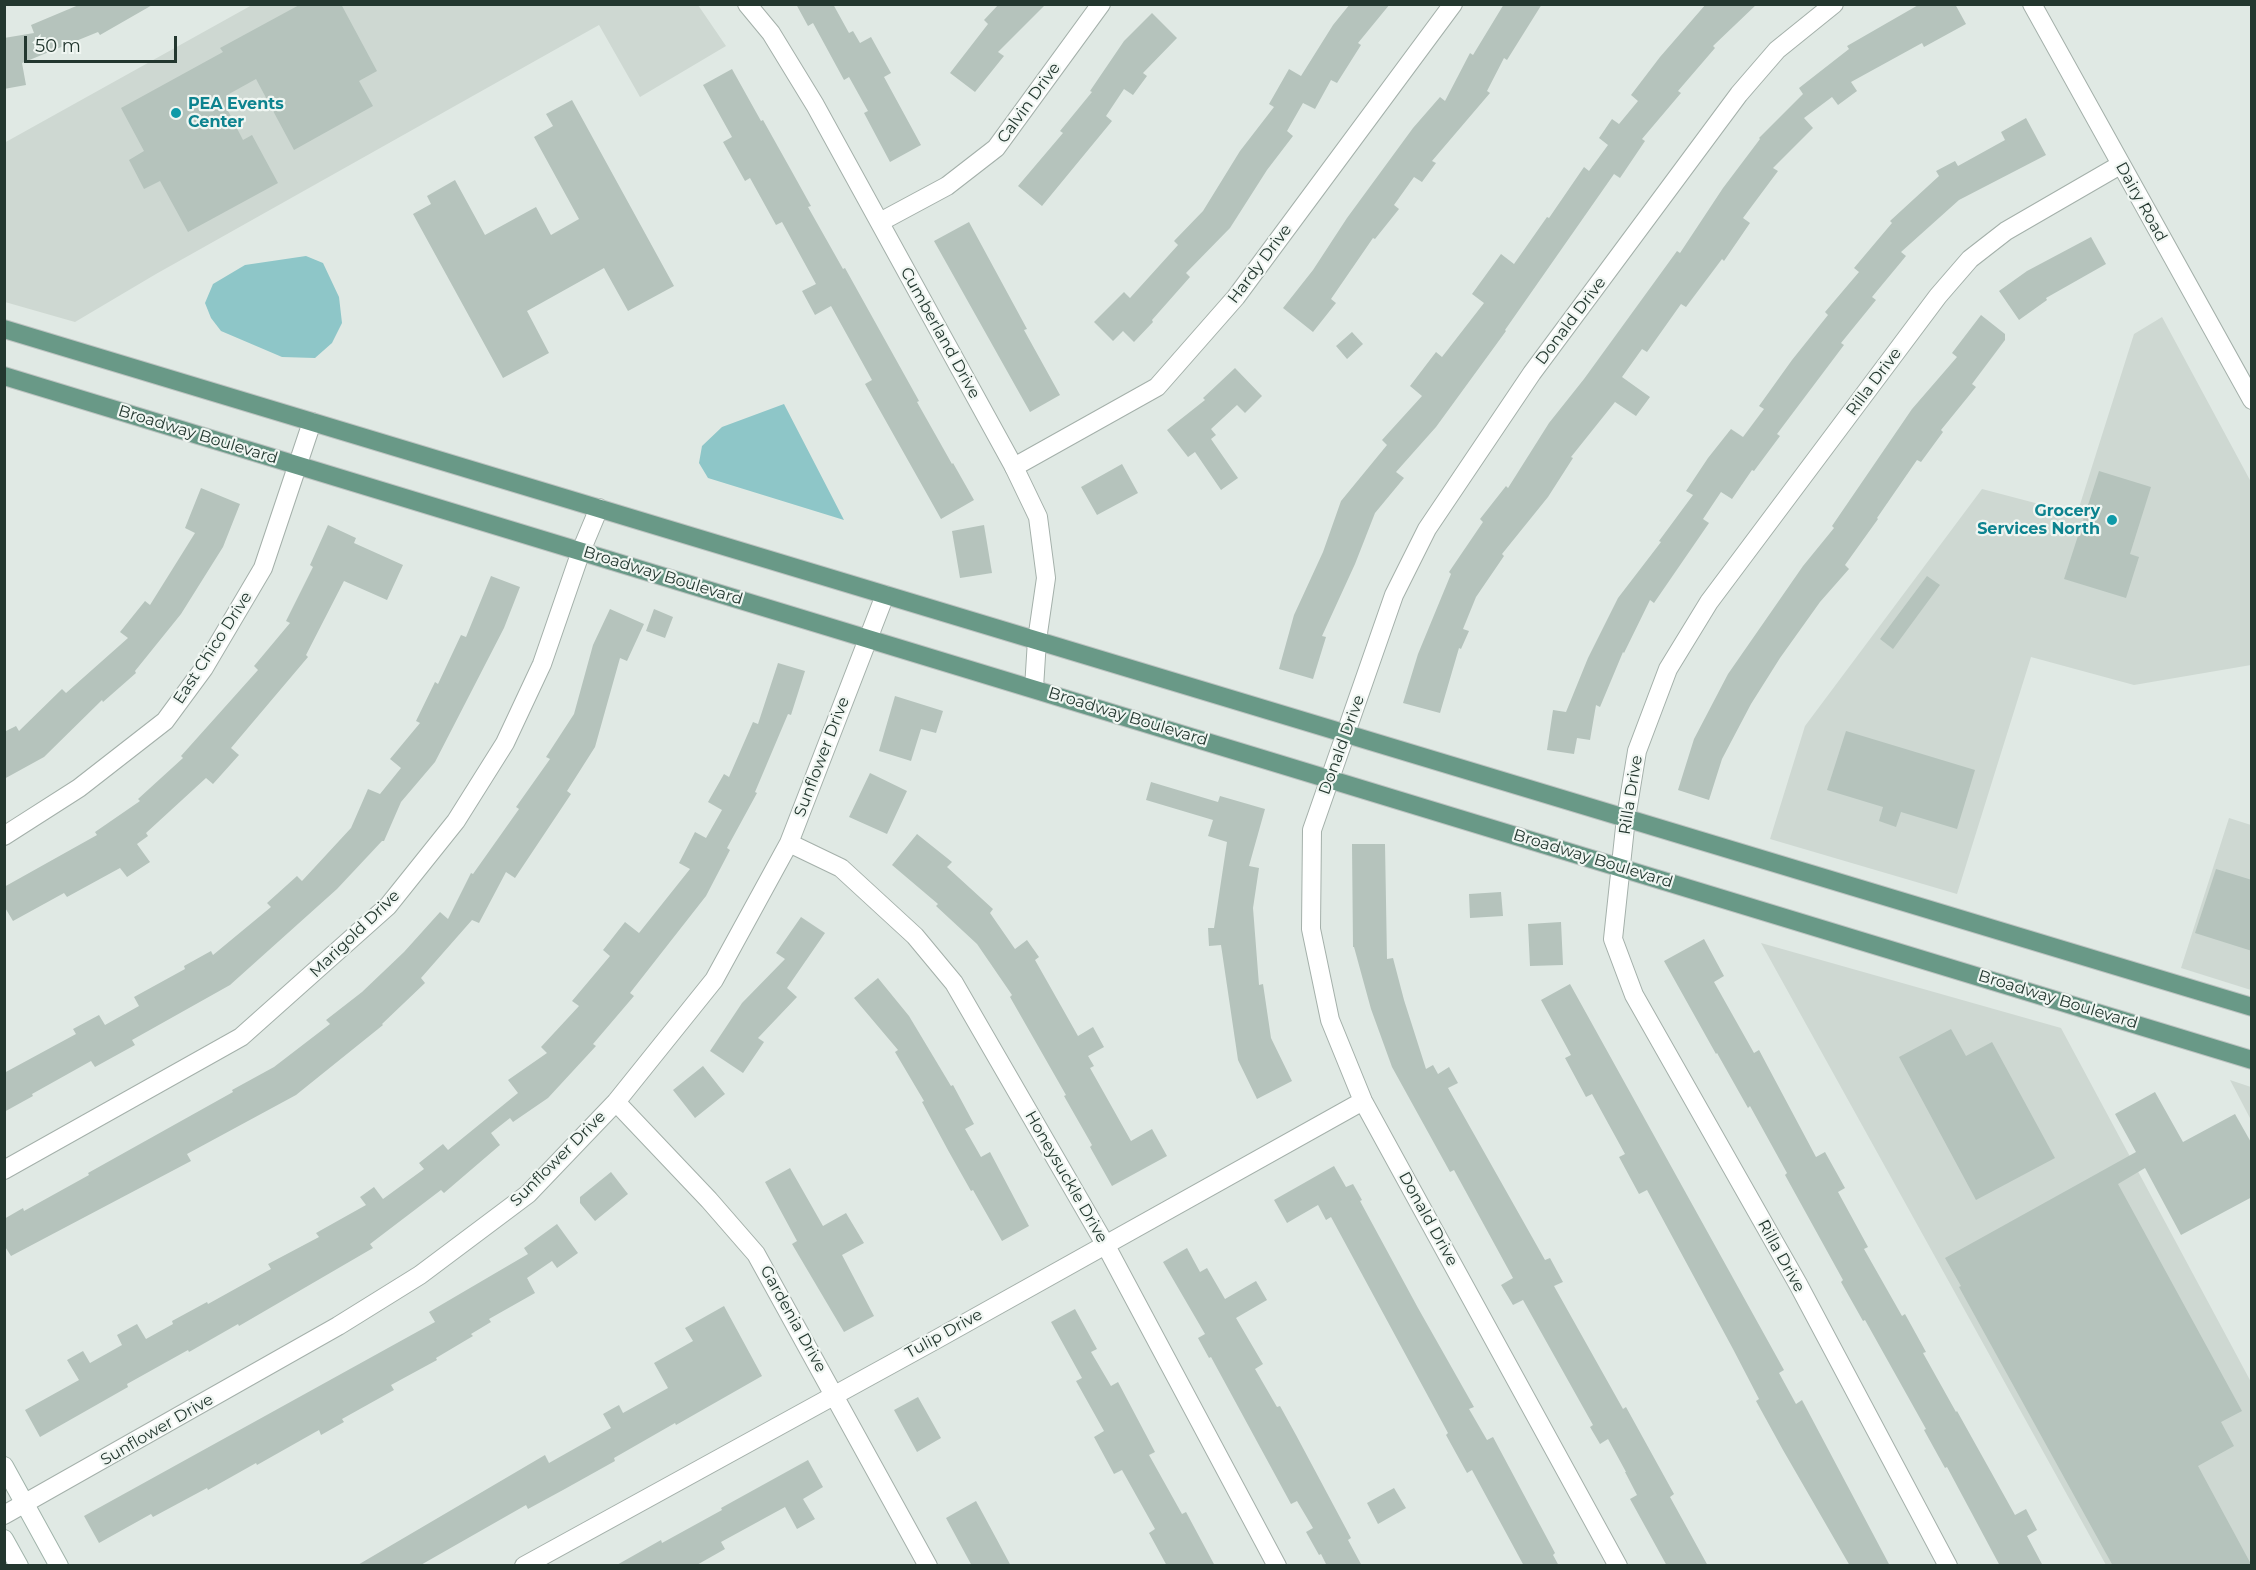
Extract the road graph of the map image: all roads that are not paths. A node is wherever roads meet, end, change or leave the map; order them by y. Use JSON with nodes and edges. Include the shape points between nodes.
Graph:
{"nodes":[{"id":1,"x":747,"y":4,"type":"edge"},
{"id":2,"x":1101,"y":4,"type":"edge"},
{"id":3,"x":1453,"y":4,"type":"edge"},
{"id":4,"x":1834,"y":4,"type":"edge"},
{"id":5,"x":2032,"y":4,"type":"edge"},
{"id":6,"x":2120,"y":165,"type":"junction"},
{"id":7,"x":880,"y":222,"type":"junction"},
{"id":8,"x":4,"y":329,"type":"edge"},
{"id":9,"x":4,"y":376,"type":"edge"},
{"id":10,"x":2252,"y":400,"type":"edge"},
{"id":11,"x":312,"y":422,"type":"junction"},
{"id":12,"x":297,"y":465,"type":"junction"},
{"id":13,"x":1014,"y":467,"type":"junction"},
{"id":14,"x":599,"y":508,"type":"junction"},
{"id":15,"x":581,"y":551,"type":"junction"},
{"id":16,"x":885,"y":595,"type":"junction"},
{"id":17,"x":867,"y":638,"type":"junction"},
{"id":18,"x":1036,"y":640,"type":"junction"},
{"id":19,"x":1034,"y":688,"type":"junction"},
{"id":20,"x":1347,"y":734,"type":"junction"},
{"id":21,"x":1330,"y":779,"type":"junction"},
{"id":22,"x":1626,"y":818,"type":"junction"},
{"id":23,"x":4,"y":836,"type":"edge"},
{"id":24,"x":789,"y":843,"type":"junction"},
{"id":25,"x":1622,"y":867,"type":"junction"},
{"id":26,"x":2252,"y":1007,"type":"edge"},
{"id":27,"x":2252,"y":1060,"type":"edge"},
{"id":28,"x":1363,"y":1101,"type":"junction"},
{"id":29,"x":616,"y":1102,"type":"junction"},
{"id":30,"x":4,"y":1170,"type":"edge"},
{"id":31,"x":1105,"y":1244,"type":"junction"},
{"id":32,"x":834,"y":1394,"type":"junction"},
{"id":33,"x":4,"y":1466,"type":"edge"},
{"id":34,"x":26,"y":1504,"type":"junction"},
{"id":35,"x":4,"y":1515,"type":"edge"},
{"id":36,"x":4,"y":1539,"type":"edge"},
{"id":37,"x":19,"y":1566,"type":"edge"},
{"id":38,"x":59,"y":1566,"type":"edge"},
{"id":39,"x":524,"y":1566,"type":"edge"},
{"id":40,"x":928,"y":1566,"type":"edge"},
{"id":41,"x":1277,"y":1566,"type":"edge"},
{"id":42,"x":1618,"y":1566,"type":"edge"},
{"id":43,"x":1948,"y":1566,"type":"edge"}],
"edges":[{"from":1,"to":7,"type":"street","name":"Cumberland Drive","via":[[771,33],[815,105]]},
{"from":2,"to":7,"type":"street","name":"Calvin Drive","via":[[996,148],[947,186]]},
{"from":3,"to":13,"type":"street","name":"Hardy Drive","via":[[1236,297],[1156,387]]},
{"from":4,"to":20,"type":"street","name":"Donald Drive","via":[[1778,50],[1739,94],[1532,373],[1427,529],[1394,596]]},
{"from":5,"to":6,"type":"street","name":"Dairy Road"},
{"from":6,"to":10,"type":"street","name":"Dairy Road"},
{"from":6,"to":22,"type":"street","name":"Rilla Drive","via":[[2006,231],[1970,259],[1938,296],[1709,602],[1668,669],[1637,751]]},
{"from":7,"to":13,"type":"street","name":"Cumberland Drive"},
{"from":8,"to":11,"type":"main road"},
{"from":9,"to":12,"type":"main road","name":"Broadway Boulevard"},
{"from":11,"to":12,"type":"street","name":"East Chico Drive"},
{"from":11,"to":14,"type":"main road"},
{"from":12,"to":15,"type":"main road","name":"Broadway Boulevard"},
{"from":12,"to":23,"type":"street","name":"East Chico Drive","via":[[263,568],[204,668],[165,721],[79,788]]},
{"from":13,"to":18,"type":"street","name":"Cumberland Drive","via":[[1038,518],[1046,578]]},
{"from":14,"to":15,"type":"street","name":"Marigold Drive"},
{"from":14,"to":16,"type":"main road"},
{"from":15,"to":17,"type":"main road","name":"Broadway Boulevard"},
{"from":15,"to":30,"type":"street","name":"Marigold Drive","via":[[542,664],[505,743],[456,821],[388,906],[241,1037]]},
{"from":16,"to":17,"type":"street","name":"Sunflower Drive"},
{"from":16,"to":18,"type":"main road"},
{"from":17,"to":19,"type":"main road","name":"Broadway Boulevard"},
{"from":17,"to":24,"type":"street","name":"Sunflower Drive"},
{"from":18,"to":19,"type":"street","name":"Cumberland Drive"},
{"from":18,"to":20,"type":"main road"},
{"from":19,"to":21,"type":"main road","name":"Broadway Boulevard"},
{"from":20,"to":21,"type":"street","name":"Donald Drive"},
{"from":20,"to":22,"type":"main road"},
{"from":21,"to":25,"type":"main road","name":"Broadway Boulevard"},
{"from":21,"to":28,"type":"street","name":"Donald Drive","via":[[1312,830],[1311,929],[1330,1020]]},
{"from":22,"to":25,"type":"street","name":"Rilla Drive"},
{"from":22,"to":26,"type":"main road"},
{"from":24,"to":29,"type":"street","name":"Sunflower Drive","via":[[714,980]]},
{"from":24,"to":31,"type":"street","name":"Honeysuckle Drive","via":[[841,868],[915,936],[954,983]]},
{"from":25,"to":27,"type":"main road","name":"Broadway Boulevard"},
{"from":25,"to":43,"type":"street","name":"Rilla Drive","via":[[1613,939],[1634,995],[1798,1284]]},
{"from":28,"to":31,"type":"street","name":"Tulip Drive"},
{"from":28,"to":42,"type":"street","name":"Donald Drive"},
{"from":29,"to":32,"type":"street","name":"Gardenia Drive","via":[[756,1254]]},
{"from":29,"to":34,"type":"street","name":"Sunflower Drive","via":[[528,1194],[420,1275]]},
{"from":31,"to":32,"type":"street","name":"Tulip Drive"},
{"from":31,"to":41,"type":"street","name":"Honeysuckle Drive"},
{"from":32,"to":39,"type":"street","name":"Tulip Drive"},
{"from":32,"to":40,"type":"street","name":"Gardenia Drive"},
{"from":33,"to":34,"type":"street"},
{"from":34,"to":35,"type":"street","name":"Sunflower Drive"},
{"from":34,"to":38,"type":"street"},
{"from":36,"to":37,"type":"street"}]}
